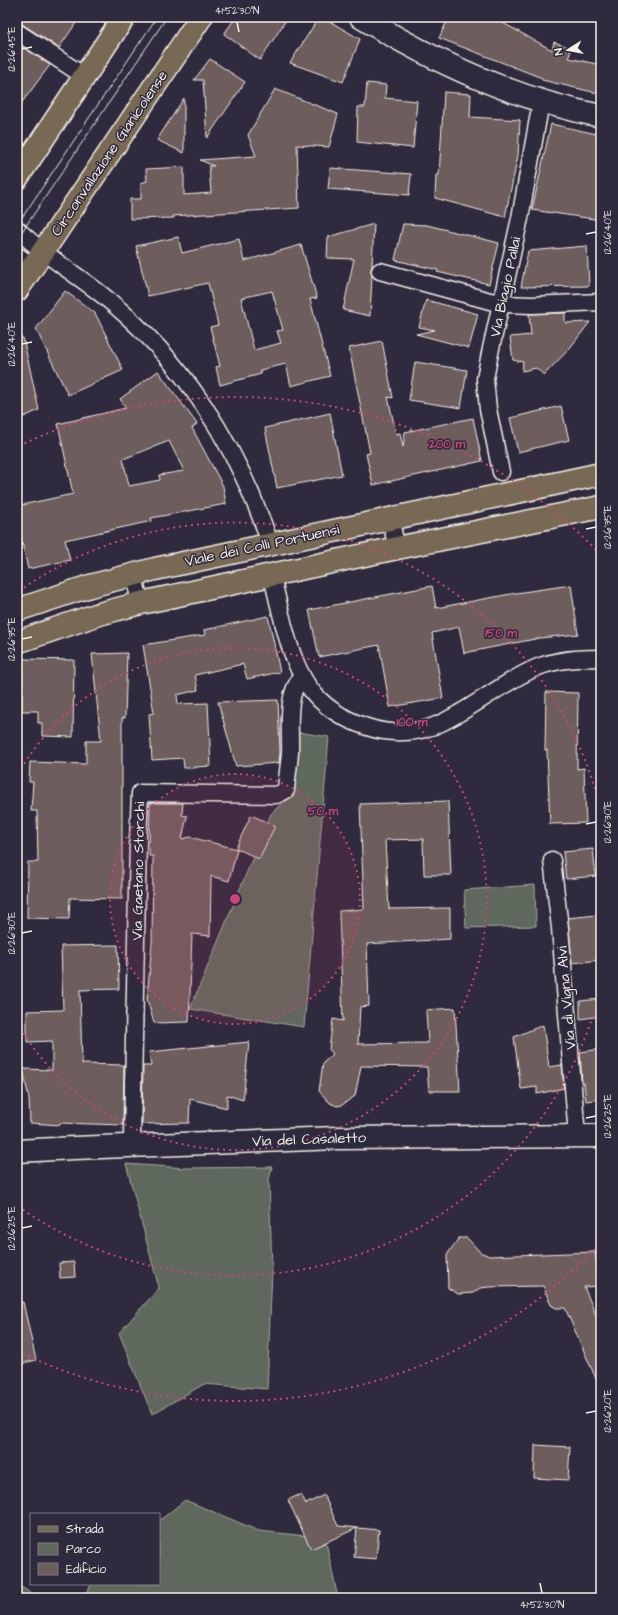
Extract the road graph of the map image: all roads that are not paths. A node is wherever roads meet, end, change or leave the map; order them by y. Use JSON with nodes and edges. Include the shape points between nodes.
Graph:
{"nodes":[{"id":1,"x":124,"y":17,"type":"edge"},
{"id":2,"x":201,"y":17,"type":"edge"},
{"id":3,"x":361,"y":17,"type":"edge"},
{"id":4,"x":17,"y":32,"type":"edge"},
{"id":5,"x":84,"y":76,"type":"junction"},
{"id":6,"x":541,"y":102,"type":"junction"},
{"id":7,"x":601,"y":116,"type":"edge"},
{"id":8,"x":17,"y":178,"type":"edge"},
{"id":9,"x":17,"y":229,"type":"edge"},
{"id":10,"x":42,"y":251,"type":"junction"},
{"id":11,"x":24,"y":264,"type":"edge"},
{"id":12,"x":380,"y":271,"type":"dead end"},
{"id":13,"x":17,"y":290,"type":"edge"},
{"id":14,"x":601,"y":302,"type":"edge"},
{"id":15,"x":501,"y":304,"type":"junction"},
{"id":16,"x":502,"y":472,"type":"dead end"},
{"id":17,"x":600,"y":477,"type":"edge"},
{"id":18,"x":601,"y":507,"type":"edge"},
{"id":19,"x":390,"y":518,"type":"junction"},
{"id":20,"x":270,"y":543,"type":"junction"},
{"id":21,"x":397,"y":548,"type":"junction"},
{"id":22,"x":133,"y":575,"type":"junction"},
{"id":23,"x":272,"y":575,"type":"junction"},
{"id":24,"x":141,"y":604,"type":"junction"},
{"id":25,"x":17,"y":610,"type":"edge"},
{"id":26,"x":17,"y":642,"type":"edge"},
{"id":27,"x":601,"y":658,"type":"edge"},
{"id":28,"x":302,"y":677,"type":"junction"},
{"id":29,"x":552,"y":860,"type":"dead end"},
{"id":30,"x":577,"y":1136,"type":"junction"},
{"id":31,"x":601,"y":1136,"type":"edge"},
{"id":32,"x":132,"y":1139,"type":"dead end"},
{"id":33,"x":17,"y":1151,"type":"edge"}],
"edges":[{"from":1,"to":5,"type":"main road"},
{"from":2,"to":10,"type":"main road","name":"Circonvallazione Gianicolense"},
{"from":3,"to":6,"type":"street","via":[[419,50],[467,73]]},
{"from":4,"to":5,"type":"street"},
{"from":5,"to":8,"type":"main road"},
{"from":6,"to":7,"type":"street"},
{"from":6,"to":15,"type":"street","name":"Via Biagio Pallai"},
{"from":9,"to":10,"type":"street"},
{"from":10,"to":11,"type":"main road","name":"Circonvallazione Gianicolense"},
{"from":10,"to":20,"type":"street","via":[[119,310],[153,342],[190,384],[231,450],[250,490]]},
{"from":11,"to":13,"type":"main road","name":"Circonvallazione Gianicolense"},
{"from":12,"to":15,"type":"street"},
{"from":14,"to":15,"type":"street"},
{"from":15,"to":16,"type":"street","name":"Via Biagio Pallai","via":[[486,380],[488,409]]},
{"from":17,"to":19,"type":"main road","name":"Viale dei Colli Portuensi"},
{"from":18,"to":21,"type":"main road","name":"Viale dei Colli Portuensi"},
{"from":19,"to":20,"type":"main road","name":"Viale dei Colli Portuensi"},
{"from":19,"to":21,"type":"street"},
{"from":20,"to":22,"type":"main road","name":"Viale dei Colli Portuensi"},
{"from":21,"to":23,"type":"main road","name":"Viale dei Colli Portuensi"},
{"from":22,"to":24,"type":"street"},
{"from":22,"to":25,"type":"main road","name":"Viale dei Colli Portuensi"},
{"from":23,"to":24,"type":"main road","name":"Viale dei Colli Portuensi"},
{"from":23,"to":28,"type":"street","via":[[292,656]]},
{"from":24,"to":26,"type":"main road","name":"Viale dei Colli Portuensi","via":[[73,622]]},
{"from":27,"to":28,"type":"street","via":[[567,660],[539,667],[440,723],[415,731],[402,732],[380,731],[344,718],[325,706]]},
{"from":28,"to":32,"type":"street","name":"Via Gaetano Storchi","via":[[296,685],[292,700],[290,753],[284,792],[276,795],[140,793]]},
{"from":29,"to":30,"type":"street","name":"Via di Vigna Alvi"},
{"from":30,"to":31,"type":"street","name":"Via del Casaletto"},
{"from":30,"to":33,"type":"street","name":"Via del Casaletto","via":[[330,1138]]}]}
